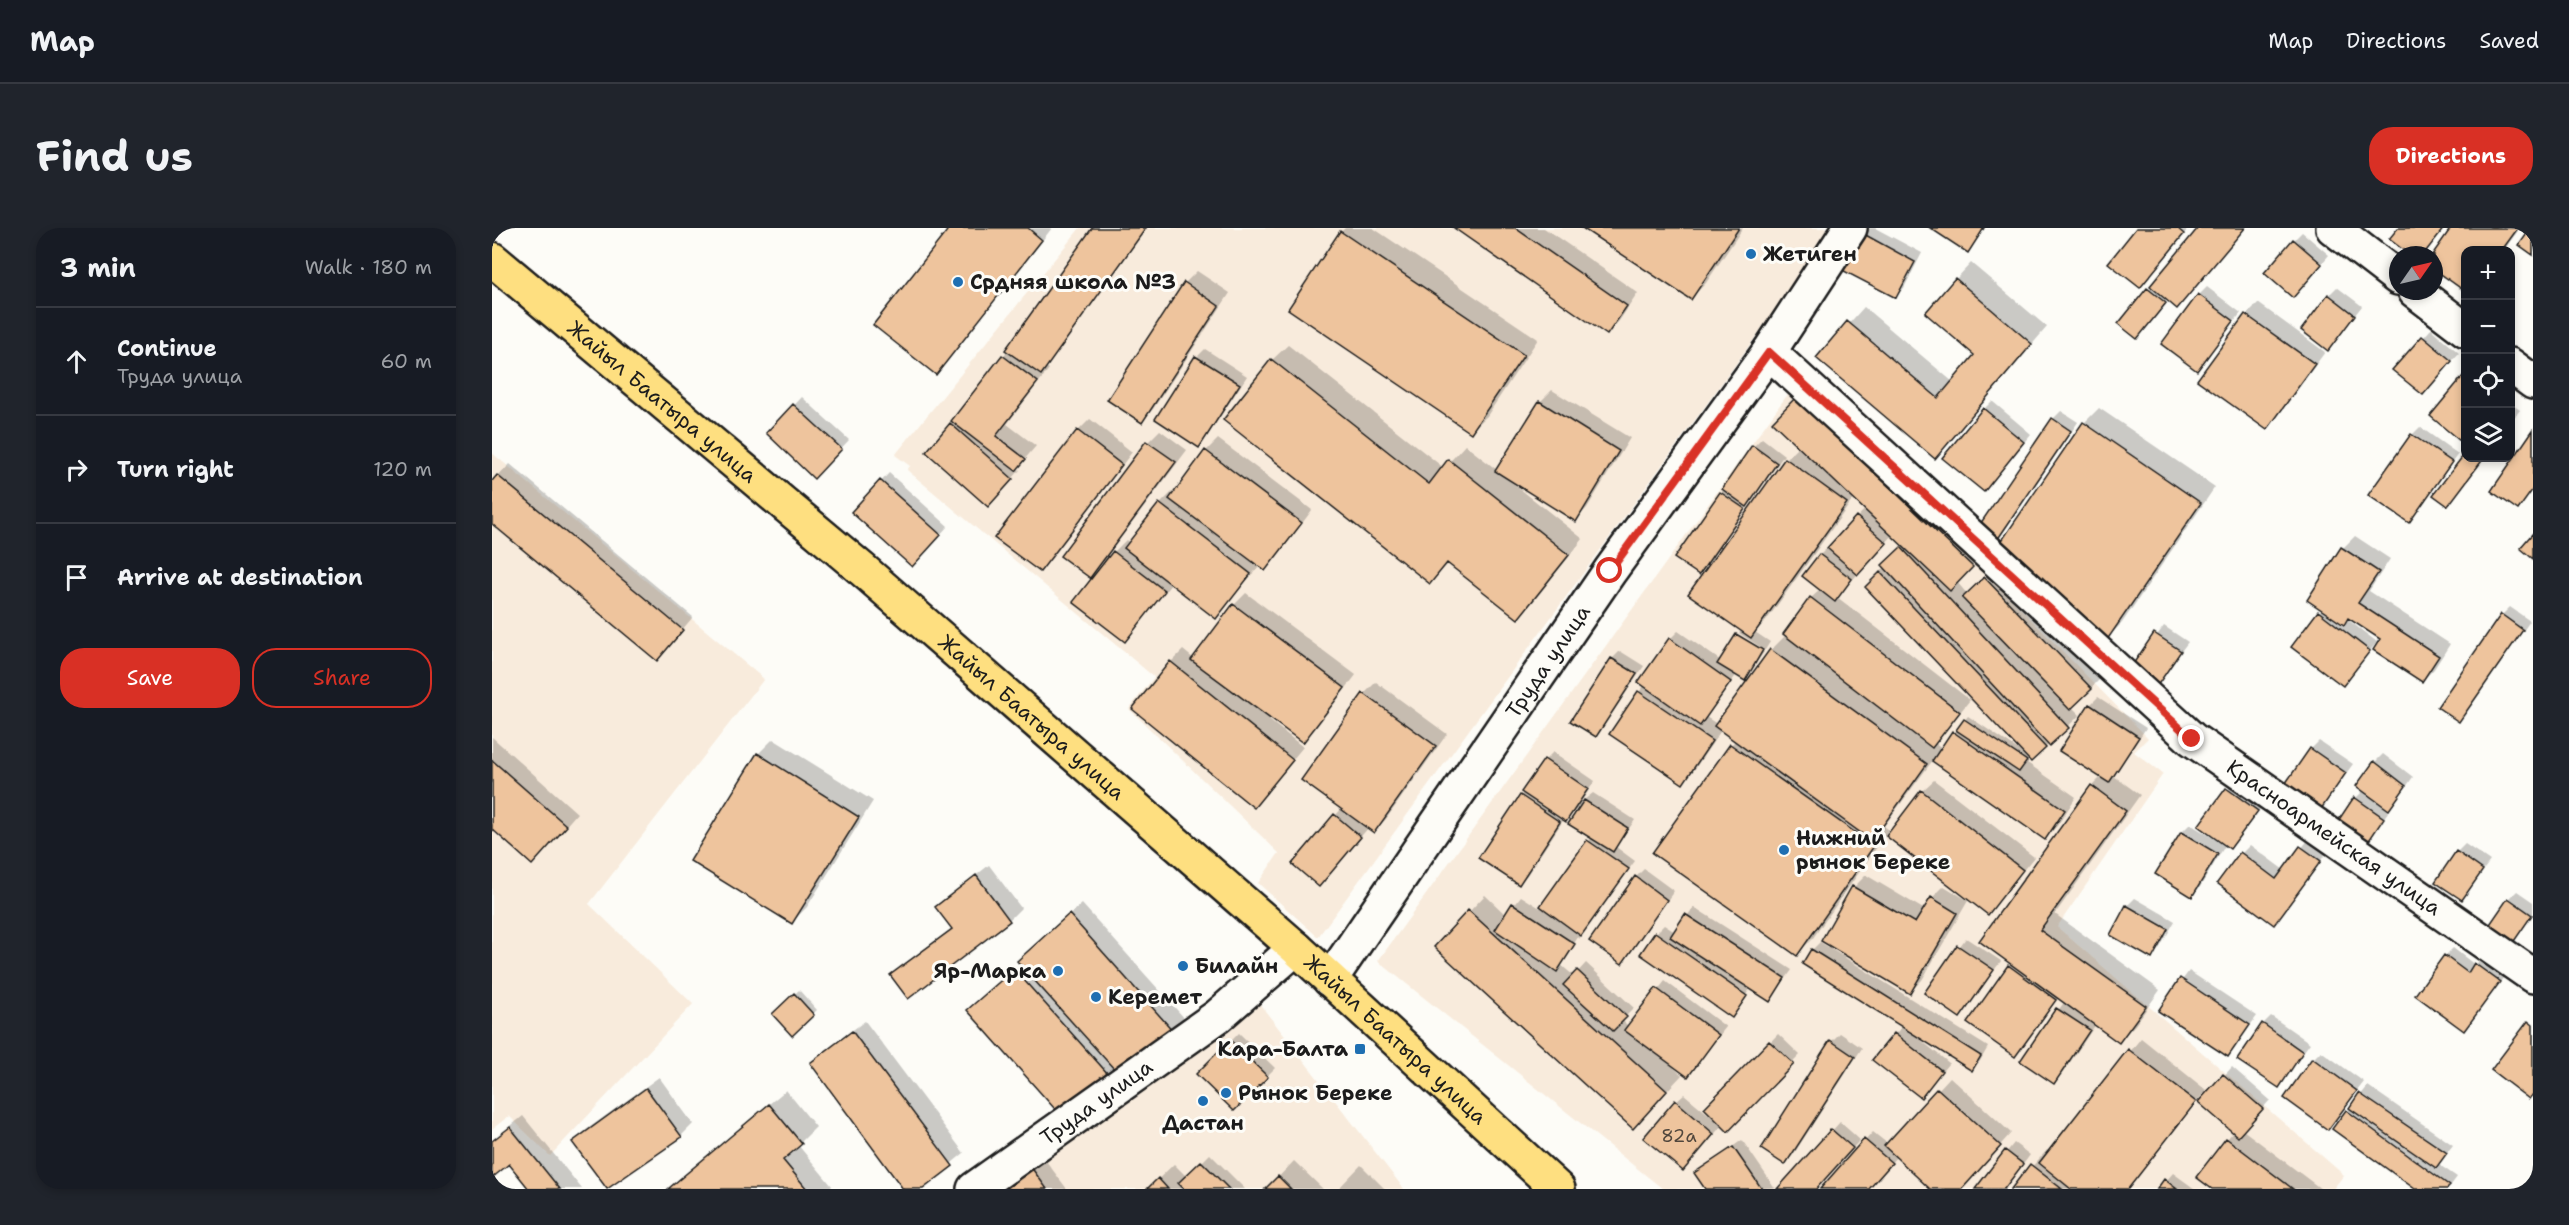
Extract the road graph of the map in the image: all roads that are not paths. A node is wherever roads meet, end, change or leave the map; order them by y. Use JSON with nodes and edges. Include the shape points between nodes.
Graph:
{"nodes":[{"id":1,"x":1850,"y":228,"type":"edge"},
{"id":2,"x":2333,"y":228,"type":"edge"},
{"id":3,"x":492,"y":259,"type":"edge"},
{"id":4,"x":2389,"y":271,"type":"edge"},
{"id":5,"x":2427,"y":300,"type":"edge"},
{"id":6,"x":2461,"y":326,"type":"edge"},
{"id":7,"x":1769,"y":352,"type":"junction"},
{"id":8,"x":2515,"y":368,"type":"edge"},
{"id":9,"x":2533,"y":382,"type":"edge"},
{"id":10,"x":1296,"y":948,"type":"junction"},
{"id":11,"x":2533,"y":976,"type":"edge"},
{"id":12,"x":1330,"y":980,"type":"junction"},
{"id":13,"x":974,"y":1189,"type":"edge"},
{"id":14,"x":1558,"y":1189,"type":"edge"}],
"edges":[{"from":1,"to":7,"type":"street","name":"Труда улица"},
{"from":2,"to":4,"type":"street"},
{"from":3,"to":10,"type":"highway","name":"Жайыл Баатыра улица","via":[[863,570]]},
{"from":5,"to":6,"type":"street"},
{"from":7,"to":11,"type":"street","name":"Красноармейская улица","via":[[2192,739]]},
{"from":7,"to":12,"type":"street","name":"Труда улица","via":[[1610,571]]},
{"from":8,"to":9,"type":"street"},
{"from":10,"to":12,"type":"highway","name":"Жайыл Баатыра улица"},
{"from":10,"to":13,"type":"street","name":"Труда улица","via":[[1218,1016]]},
{"from":12,"to":14,"type":"highway","name":"Жайыл Баатыра улица"}]}
